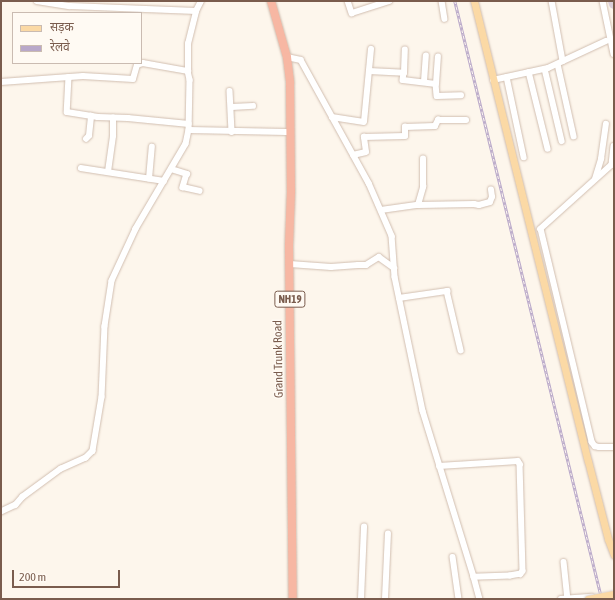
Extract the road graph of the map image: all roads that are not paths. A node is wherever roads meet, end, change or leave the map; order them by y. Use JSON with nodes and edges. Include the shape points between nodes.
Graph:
{"nodes":[{"id":1,"x":37,"y":1,"type":"edge"},
{"id":2,"x":201,"y":1,"type":"edge"},
{"id":3,"x":266,"y":1,"type":"edge"},
{"id":4,"x":271,"y":1,"type":"edge"},
{"id":5,"x":348,"y":1,"type":"edge"},
{"id":6,"x":387,"y":1,"type":"edge"},
{"id":7,"x":442,"y":1,"type":"edge"},
{"id":8,"x":474,"y":1,"type":"edge"},
{"id":9,"x":552,"y":1,"type":"edge"},
{"id":10,"x":603,"y":1,"type":"edge"},
{"id":11,"x":196,"y":11,"type":"junction"},
{"id":12,"x":445,"y":20,"type":"dead end"},
{"id":13,"x":606,"y":41,"type":"dead end"},
{"id":14,"x":371,"y":48,"type":"dead end"},
{"id":15,"x":405,"y":50,"type":"dead end"},
{"id":16,"x":614,"y":54,"type":"edge"},
{"id":17,"x":426,"y":56,"type":"dead end"},
{"id":18,"x":287,"y":57,"type":"junction"},
{"id":19,"x":438,"y":57,"type":"dead end"},
{"id":20,"x":142,"y":63,"type":"edge"},
{"id":21,"x":560,"y":63,"type":"junction"},
{"id":22,"x":140,"y":64,"type":"edge"},
{"id":23,"x":545,"y":69,"type":"junction"},
{"id":24,"x":188,"y":71,"type":"junction"},
{"id":25,"x":369,"y":71,"type":"junction"},
{"id":26,"x":529,"y":72,"type":"junction"},
{"id":27,"x":404,"y":73,"type":"junction"},
{"id":28,"x":69,"y":77,"type":"junction"},
{"id":29,"x":507,"y":77,"type":"junction"},
{"id":30,"x":493,"y":80,"type":"junction"},
{"id":31,"x":1,"y":82,"type":"edge"},
{"id":32,"x":424,"y":82,"type":"junction"},
{"id":33,"x":436,"y":84,"type":"junction"},
{"id":34,"x":230,"y":91,"type":"dead end"},
{"id":35,"x":461,"y":95,"type":"dead end"},
{"id":36,"x":253,"y":106,"type":"dead end"},
{"id":37,"x":232,"y":107,"type":"junction"},
{"id":38,"x":91,"y":116,"type":"junction"},
{"id":39,"x":332,"y":117,"type":"junction"},
{"id":40,"x":113,"y":118,"type":"junction"},
{"id":41,"x":466,"y":120,"type":"dead end"},
{"id":42,"x":606,"y":124,"type":"dead end"},
{"id":43,"x":189,"y":127,"type":"junction"},
{"id":44,"x":232,"y":132,"type":"junction"},
{"id":45,"x":286,"y":132,"type":"junction"},
{"id":46,"x":574,"y":136,"type":"dead end"},
{"id":47,"x":86,"y":139,"type":"dead end"},
{"id":48,"x":562,"y":141,"type":"dead end"},
{"id":49,"x":614,"y":146,"type":"edge"},
{"id":50,"x":152,"y":148,"type":"dead end"},
{"id":51,"x":548,"y":149,"type":"dead end"},
{"id":52,"x":353,"y":154,"type":"junction"},
{"id":53,"x":524,"y":157,"type":"dead end"},
{"id":54,"x":423,"y":159,"type":"dead end"},
{"id":55,"x":81,"y":168,"type":"dead end"},
{"id":56,"x":171,"y":170,"type":"junction"},
{"id":57,"x":108,"y":172,"type":"junction"},
{"id":58,"x":149,"y":179,"type":"junction"},
{"id":59,"x":164,"y":181,"type":"junction"},
{"id":60,"x":593,"y":182,"type":"junction"},
{"id":61,"x":491,"y":190,"type":"dead end"},
{"id":62,"x":200,"y":191,"type":"dead end"},
{"id":63,"x":418,"y":206,"type":"junction"},
{"id":64,"x":381,"y":210,"type":"junction"},
{"id":65,"x":290,"y":264,"type":"junction"},
{"id":66,"x":394,"y":268,"type":"junction"},
{"id":67,"x":399,"y":298,"type":"junction"},
{"id":68,"x":461,"y":350,"type":"dead end"},
{"id":69,"x":614,"y":447,"type":"edge"},
{"id":70,"x":439,"y":466,"type":"junction"},
{"id":71,"x":1,"y":512,"type":"edge"},
{"id":72,"x":364,"y":527,"type":"dead end"},
{"id":73,"x":388,"y":534,"type":"dead end"},
{"id":74,"x":614,"y":555,"type":"edge"},
{"id":75,"x":453,"y":557,"type":"dead end"},
{"id":76,"x":564,"y":562,"type":"dead end"},
{"id":77,"x":474,"y":577,"type":"junction"},
{"id":78,"x":614,"y":594,"type":"edge"},
{"id":79,"x":289,"y":599,"type":"edge"},
{"id":80,"x":293,"y":599,"type":"edge"},
{"id":81,"x":361,"y":599,"type":"edge"},
{"id":82,"x":385,"y":599,"type":"edge"},
{"id":83,"x":459,"y":599,"type":"edge"},
{"id":84,"x":480,"y":599,"type":"edge"},
{"id":85,"x":561,"y":599,"type":"edge"},
{"id":86,"x":568,"y":599,"type":"edge"},
{"id":87,"x":588,"y":599,"type":"edge"},
{"id":88,"x":592,"y":599,"type":"edge"}],
"edges":[{"from":1,"to":11,"type":"street","via":[[70,6]]},
{"from":2,"to":11,"type":"street"},
{"from":3,"to":45,"type":"highway","name":"Grand Trunk Road","number":"NH19","via":[[284,68]]},
{"from":4,"to":18,"type":"highway","name":"Grand Trunk Road","number":"NH19"},
{"from":5,"to":6,"type":"street","via":[[352,13]]},
{"from":7,"to":12,"type":"street"},
{"from":8,"to":30,"type":"main road"},
{"from":9,"to":21,"type":"street"},
{"from":10,"to":16,"type":"street"},
{"from":11,"to":24,"type":"street","via":[[188,44]]},
{"from":13,"to":21,"type":"street"},
{"from":14,"to":25,"type":"street"},
{"from":15,"to":27,"type":"street"},
{"from":17,"to":32,"type":"street"},
{"from":18,"to":39,"type":"street","via":[[301,60]]},
{"from":18,"to":65,"type":"highway","name":"Grand Trunk Road","number":"NH19","via":[[291,140]]},
{"from":19,"to":33,"type":"street"},
{"from":20,"to":24,"type":"street"},
{"from":21,"to":23,"type":"street"},
{"from":21,"to":46,"type":"street"},
{"from":22,"to":28,"type":"street","via":[[137,65],[133,79]]},
{"from":23,"to":26,"type":"street"},
{"from":23,"to":48,"type":"street"},
{"from":24,"to":43,"type":"street"},
{"from":25,"to":27,"type":"street"},
{"from":25,"to":39,"type":"street","via":[[364,122]]},
{"from":26,"to":29,"type":"street"},
{"from":26,"to":51,"type":"street"},
{"from":27,"to":32,"type":"street","via":[[403,80]]},
{"from":28,"to":31,"type":"street"},
{"from":28,"to":38,"type":"street","via":[[67,110]]},
{"from":29,"to":30,"type":"street"},
{"from":29,"to":53,"type":"street"},
{"from":30,"to":74,"type":"main road","via":[[595,489]]},
{"from":32,"to":33,"type":"street"},
{"from":33,"to":35,"type":"street","via":[[437,96]]},
{"from":34,"to":37,"type":"street"},
{"from":36,"to":37,"type":"street"},
{"from":37,"to":44,"type":"street"},
{"from":38,"to":40,"type":"street"},
{"from":38,"to":47,"type":"street","via":[[89,136]]},
{"from":39,"to":52,"type":"street"},
{"from":40,"to":43,"type":"street"},
{"from":40,"to":57,"type":"street","via":[[114,136]]},
{"from":41,"to":52,"type":"street","via":[[438,120],[435,126],[405,127],[405,136],[364,137],[366,152]]},
{"from":42,"to":60,"type":"street","via":[[599,167]]},
{"from":43,"to":44,"type":"street"},
{"from":43,"to":56,"type":"street","via":[[186,144]]},
{"from":44,"to":45,"type":"street"},
{"from":45,"to":79,"type":"highway","name":"Grand Trunk Road","number":"NH19"},
{"from":49,"to":60,"type":"street","via":[[612,165]]},
{"from":50,"to":58,"type":"street"},
{"from":52,"to":64,"type":"street"},
{"from":54,"to":63,"type":"street","via":[[423,187]]},
{"from":55,"to":57,"type":"street"},
{"from":56,"to":59,"type":"street"},
{"from":56,"to":62,"type":"street","via":[[187,174],[183,187]]},
{"from":57,"to":58,"type":"street"},
{"from":58,"to":59,"type":"street"},
{"from":59,"to":71,"type":"street","via":[[136,229],[112,281],[105,326],[102,397],[93,452],[86,458],[61,469],[16,505]]},
{"from":60,"to":69,"type":"street","via":[[541,229],[592,442],[594,446]]},
{"from":61,"to":63,"type":"street","via":[[490,202],[479,205]]},
{"from":63,"to":64,"type":"street"},
{"from":64,"to":66,"type":"street","via":[[392,236]]},
{"from":65,"to":66,"type":"street","via":[[332,267],[366,265],[379,257]]},
{"from":65,"to":80,"type":"highway","name":"Grand Trunk Road","number":"NH19"},
{"from":66,"to":67,"type":"street"},
{"from":67,"to":68,"type":"street","via":[[447,290]]},
{"from":67,"to":70,"type":"street","via":[[423,411]]},
{"from":70,"to":77,"type":"street"},
{"from":70,"to":77,"type":"street","via":[[518,461],[520,464],[523,571],[521,574],[510,576]]},
{"from":72,"to":81,"type":"street"},
{"from":73,"to":82,"type":"street"},
{"from":75,"to":83,"type":"street"},
{"from":76,"to":86,"type":"street"},
{"from":77,"to":84,"type":"street"},
{"from":78,"to":87,"type":"main road","bridge":true},
{"from":85,"to":86,"type":"street"},
{"from":86,"to":88,"type":"street","via":[[591,596]]}]}
